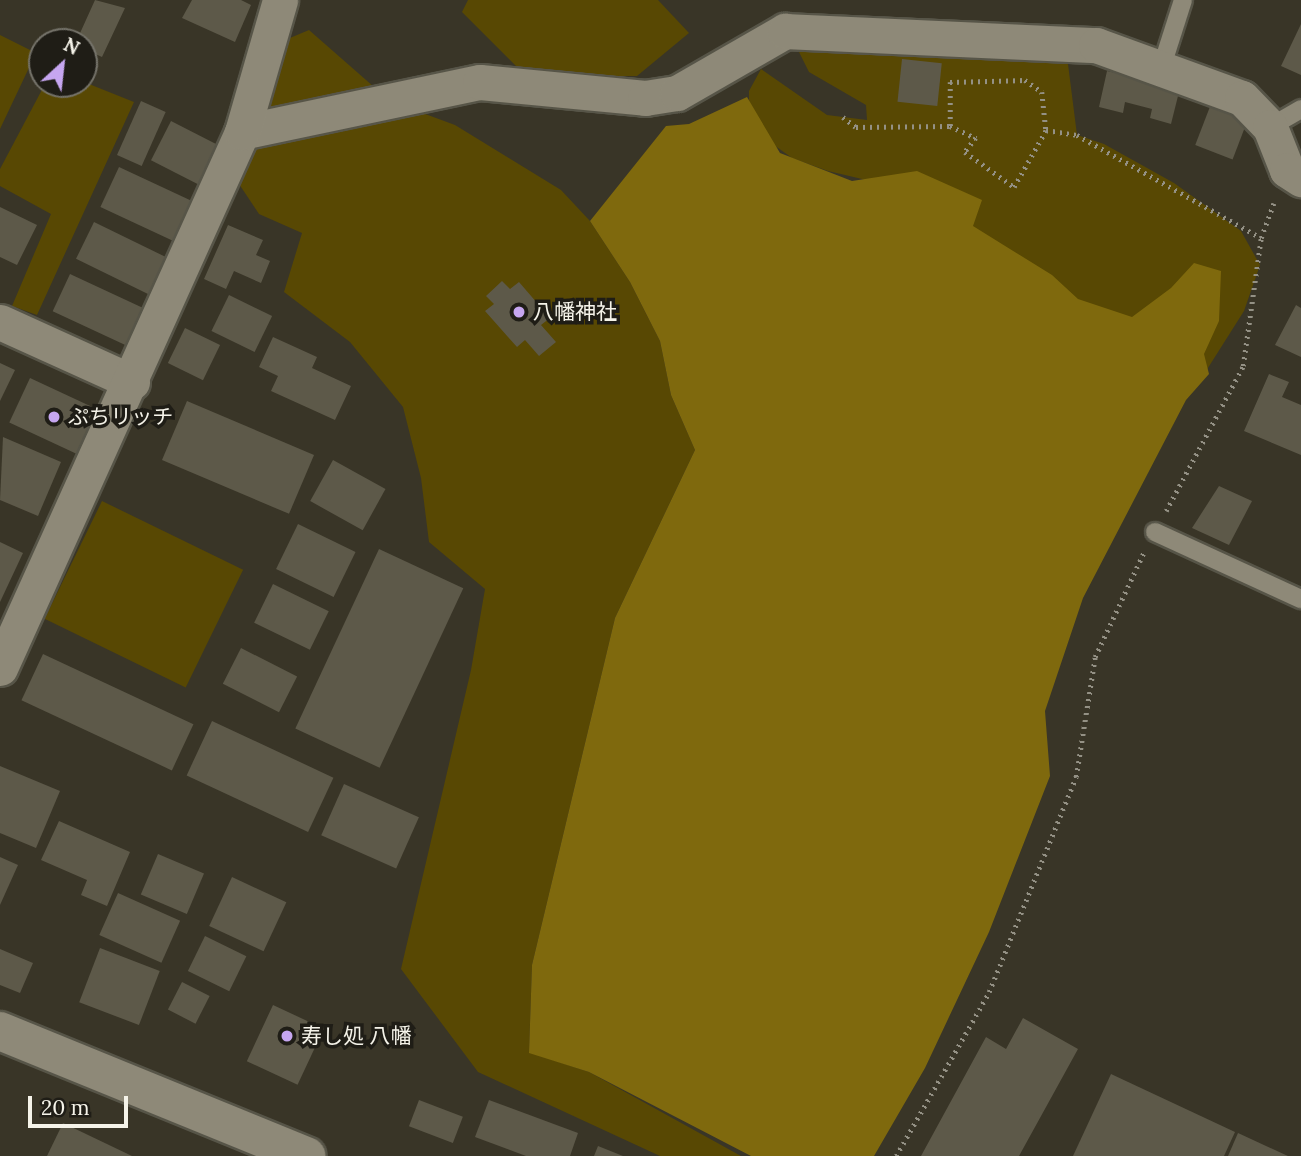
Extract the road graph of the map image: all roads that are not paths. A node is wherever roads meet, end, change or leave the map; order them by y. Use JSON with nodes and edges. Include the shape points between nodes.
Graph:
{"nodes":[{"id":1,"x":280,"y":0,"type":"edge"},
{"id":2,"x":1183,"y":0,"type":"edge"},
{"id":3,"x":1161,"y":69,"type":"junction"},
{"id":4,"x":1301,"y":109,"type":"edge"},
{"id":5,"x":1270,"y":127,"type":"junction"},
{"id":6,"x":242,"y":132,"type":"junction"},
{"id":7,"x":1301,"y":179,"type":"edge"},
{"id":8,"x":0,"y":322,"type":"edge"},
{"id":9,"x":132,"y":382,"type":"junction"},
{"id":10,"x":1155,"y":531,"type":"road end"},
{"id":11,"x":1301,"y":600,"type":"edge"},
{"id":12,"x":0,"y":668,"type":"edge"},
{"id":13,"x":0,"y":1031,"type":"edge"},
{"id":14,"x":306,"y":1156,"type":"edge"}],
"edges":[{"from":1,"to":6,"type":"street"},
{"from":2,"to":3,"type":"lane"},
{"from":3,"to":5,"type":"street","via":[[1242,98]]},
{"from":3,"to":6,"type":"street","via":[[1096,45],[785,31],[677,93],[645,98],[480,82]]},
{"from":4,"to":5,"type":"lane"},
{"from":5,"to":7,"type":"street","via":[[1287,170]]},
{"from":6,"to":9,"type":"street"},
{"from":8,"to":9,"type":"street"},
{"from":9,"to":12,"type":"street"},
{"from":10,"to":11,"type":"lane"},
{"from":13,"to":14,"type":"main road"}]}
